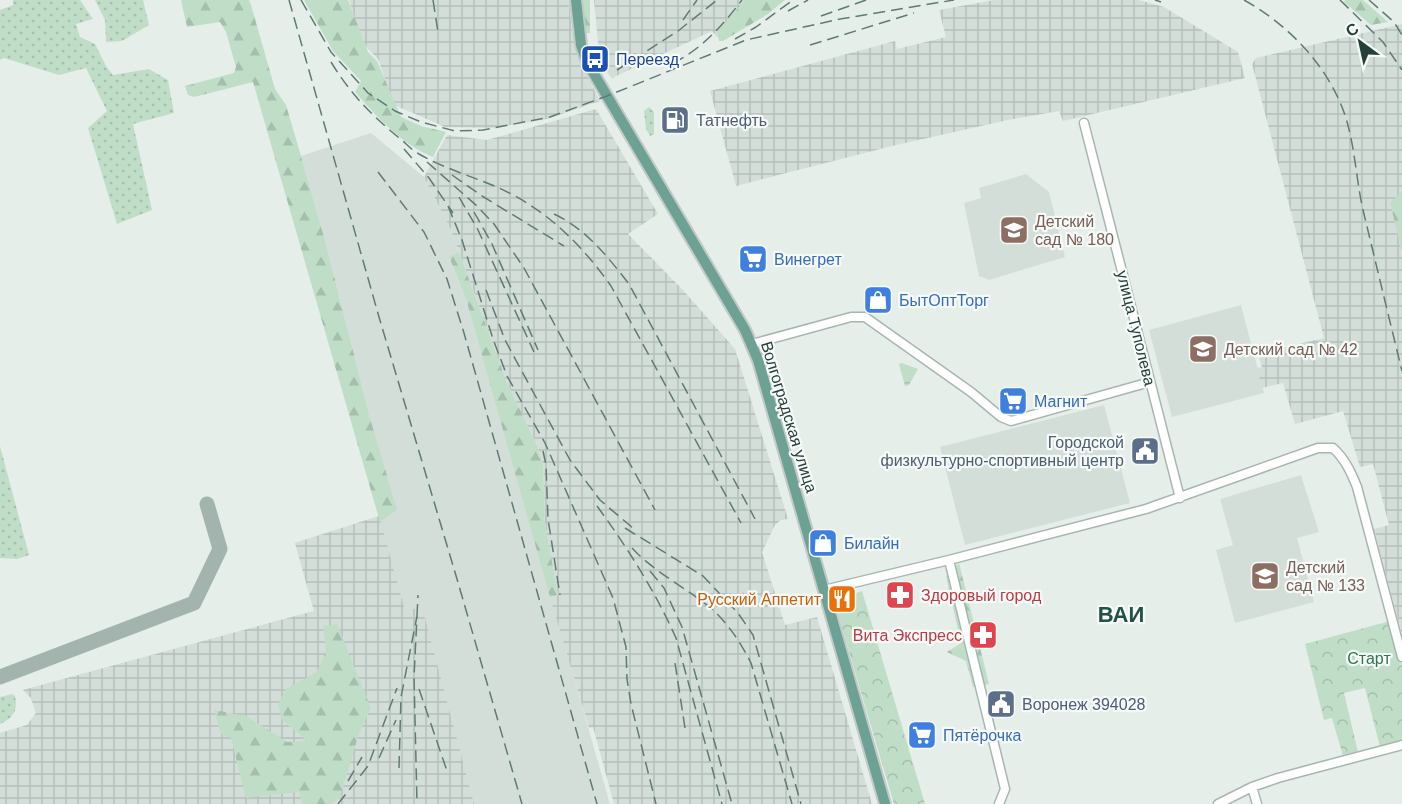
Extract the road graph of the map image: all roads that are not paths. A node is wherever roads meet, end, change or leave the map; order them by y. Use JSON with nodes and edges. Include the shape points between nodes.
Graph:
{"nodes":[{"id":1,"x":576,"y":0,"type":"edge"},
{"id":2,"x":1084,"y":123,"type":"dead end"},
{"id":3,"x":752,"y":344,"type":"junction"},
{"id":4,"x":1150,"y":382,"type":"junction"},
{"id":5,"x":1180,"y":498,"type":"junction"},
{"id":6,"x":949,"y":560,"type":"junction"},
{"id":7,"x":824,"y":590,"type":"junction"},
{"id":8,"x":1402,"y":657,"type":"edge"},
{"id":9,"x":1402,"y":746,"type":"edge"},
{"id":10,"x":1252,"y":787,"type":"junction"},
{"id":11,"x":885,"y":804,"type":"edge"},
{"id":12,"x":999,"y":804,"type":"edge"},
{"id":13,"x":1218,"y":804,"type":"edge"},
{"id":14,"x":1257,"y":804,"type":"edge"}],
"edges":[{"from":1,"to":3,"type":"main road","name":"Волгоградская улица","via":[[587,62]]},
{"from":2,"to":4,"type":"street","name":"улица Туполева"},
{"from":3,"to":4,"type":"street","via":[[851,317],[865,317],[1011,421]]},
{"from":3,"to":7,"type":"main road","name":"Волгоградская улица"},
{"from":4,"to":5,"type":"street","name":"улица Туполева"},
{"from":5,"to":6,"type":"street"},
{"from":5,"to":8,"type":"street","via":[[1318,448],[1333,448],[1342,456],[1357,487]]},
{"from":6,"to":7,"type":"street"},
{"from":6,"to":12,"type":"street","via":[[1005,789]]},
{"from":7,"to":11,"type":"main road","name":"Волгоградская улица"},
{"from":9,"to":10,"type":"street"},
{"from":10,"to":13,"type":"street"},
{"from":10,"to":14,"type":"street"}]}
